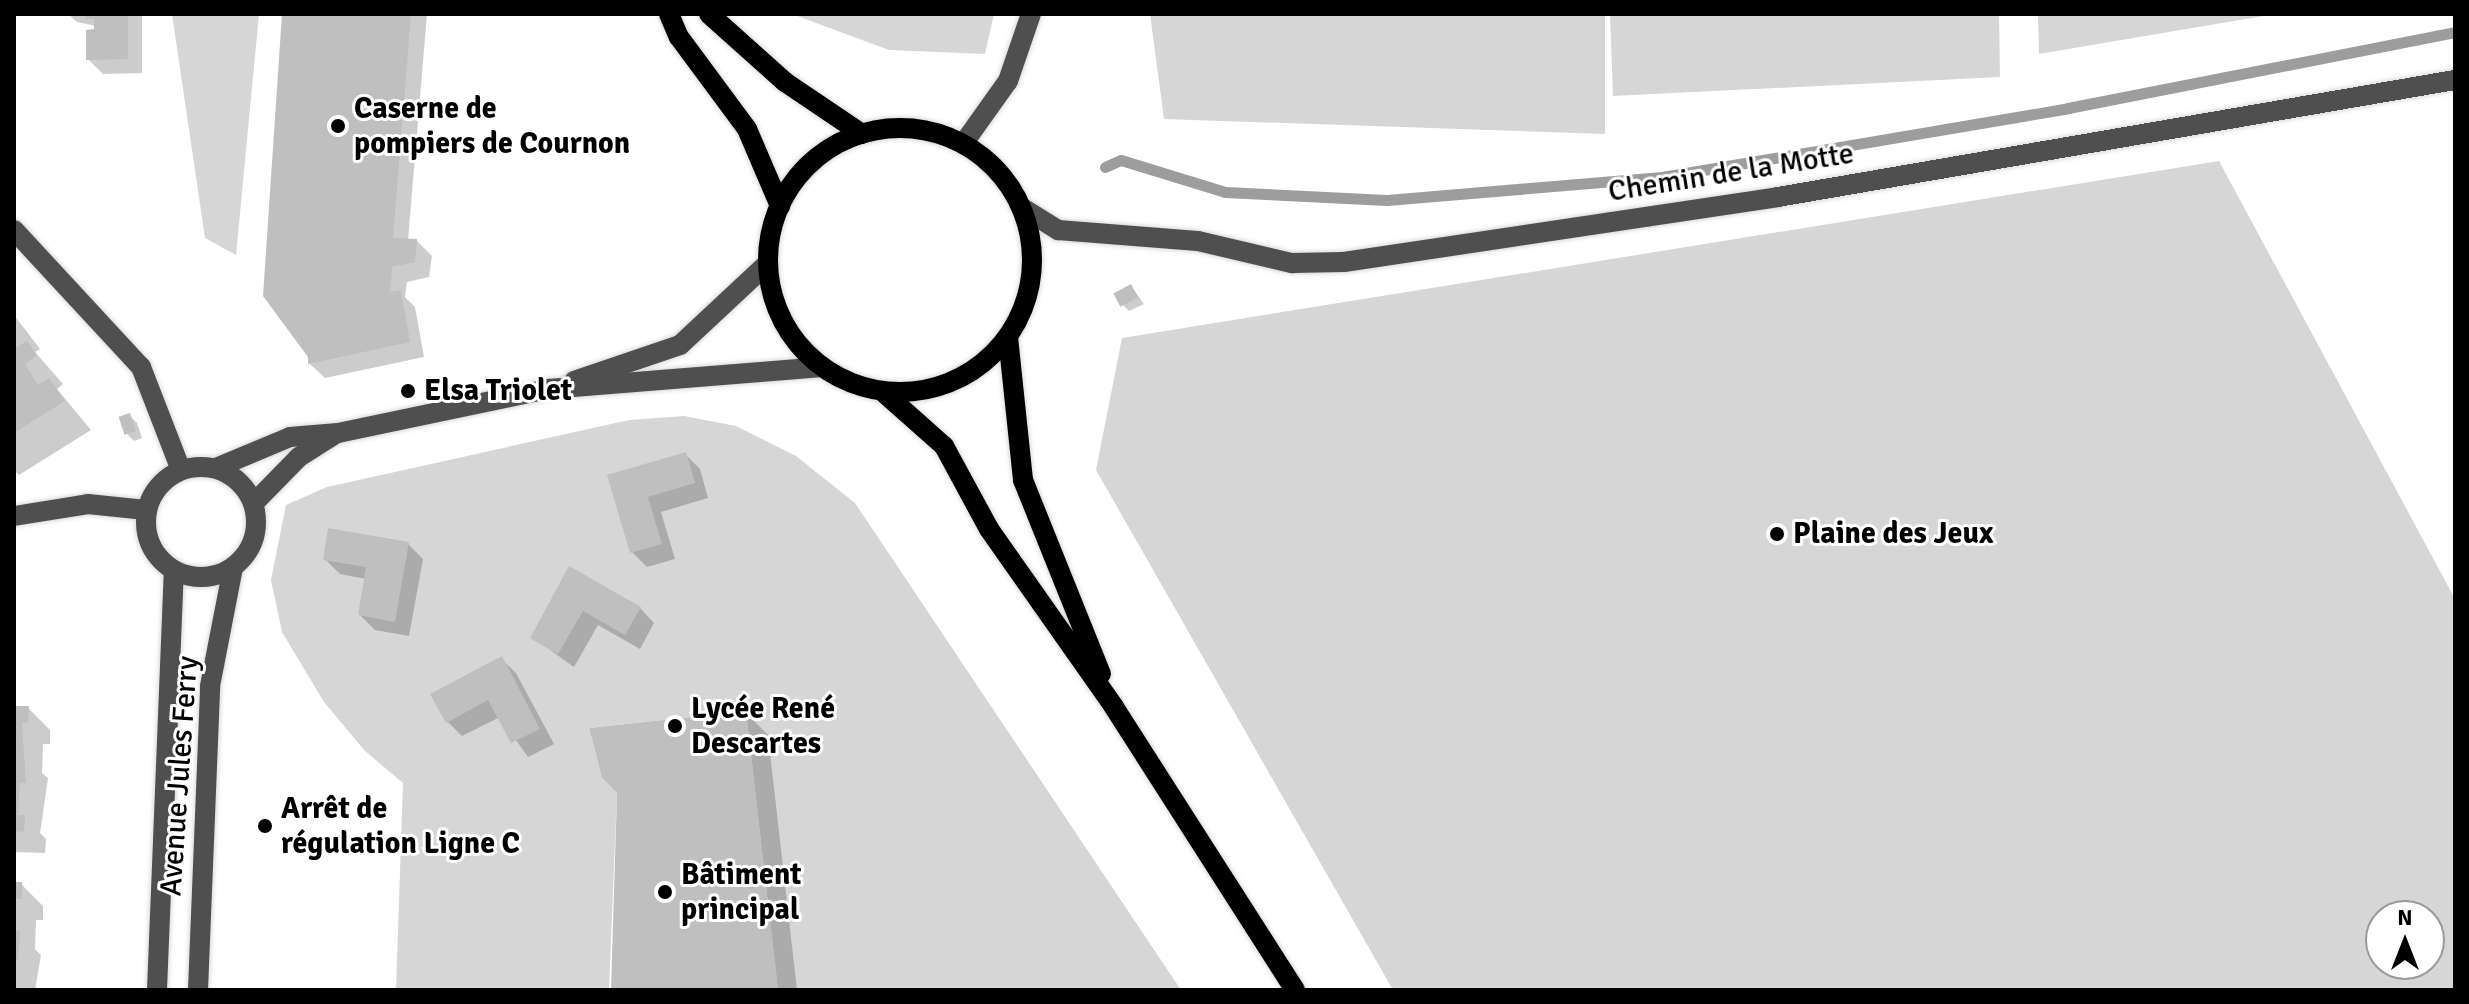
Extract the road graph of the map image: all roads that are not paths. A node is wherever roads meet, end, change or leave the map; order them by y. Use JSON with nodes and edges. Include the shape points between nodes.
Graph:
{"nodes":[{"id":1,"x":669,"y":14,"type":"edge"},
{"id":2,"x":709,"y":14,"type":"edge"},
{"id":3,"x":1031,"y":14,"type":"edge"},
{"id":4,"x":2455,"y":80,"type":"edge"},
{"id":5,"x":862,"y":134,"type":"junction"},
{"id":6,"x":963,"y":144,"type":"junction"},
{"id":7,"x":780,"y":206,"type":"junction"},
{"id":8,"x":1021,"y":207,"type":"junction"},
{"id":9,"x":14,"y":230,"type":"edge"},
{"id":10,"x":768,"y":263,"type":"junction"},
{"id":11,"x":1008,"y":337,"type":"junction"},
{"id":12,"x":822,"y":367,"type":"junction"},
{"id":13,"x":549,"y":389,"type":"junction"},
{"id":14,"x":882,"y":391,"type":"junction"},
{"id":15,"x":338,"y":433,"type":"junction"},
{"id":16,"x":216,"y":468,"type":"junction"},
{"id":17,"x":181,"y":470,"type":"junction"},
{"id":18,"x":254,"y":503,"type":"junction"},
{"id":19,"x":146,"y":510,"type":"junction"},
{"id":20,"x":14,"y":516,"type":"edge"},
{"id":21,"x":233,"y":568,"type":"junction"},
{"id":22,"x":174,"y":571,"type":"junction"},
{"id":23,"x":1114,"y":707,"type":"junction"},
{"id":24,"x":157,"y":990,"type":"edge"},
{"id":25,"x":198,"y":990,"type":"edge"},
{"id":26,"x":1295,"y":990,"type":"edge"}],
"edges":[{"from":1,"to":7,"type":"main road","via":[[679,37],[747,129]]},
{"from":2,"to":5,"type":"main road","via":[[785,82]]},
{"from":3,"to":6,"type":"street","via":[[1008,81]]},
{"from":4,"to":8,"type":"street","name":"Chemin de la Motte","via":[[1778,197],[1344,262],[1292,263],[1198,241],[1058,230]]},
{"from":5,"to":6,"type":"main road","via":[[914,129]]},
{"from":5,"to":7,"type":"main road","via":[[813,161]]},
{"from":6,"to":8,"type":"main road","via":[[998,171]]},
{"from":7,"to":10,"type":"main road"},
{"from":8,"to":11,"type":"main road","via":[[1031,239],[1032,272]]},
{"from":9,"to":17,"type":"street","via":[[141,367]]},
{"from":10,"to":12,"type":"main road","via":[[774,299],[789,332]]},
{"from":10,"to":13,"type":"street","via":[[680,345]]},
{"from":11,"to":14,"type":"main road","via":[[973,370],[952,381],[918,391]]},
{"from":11,"to":23,"type":"main road","via":[[1023,480]]},
{"from":12,"to":13,"type":"street"},
{"from":12,"to":14,"type":"main road"},
{"from":13,"to":15,"type":"street"},
{"from":14,"to":23,"type":"main road","via":[[944,446],[989,529]]},
{"from":15,"to":16,"type":"street","via":[[290,437]]},
{"from":15,"to":18,"type":"street","via":[[299,457]]},
{"from":16,"to":17,"type":"street"},
{"from":16,"to":18,"type":"street","via":[[232,475]]},
{"from":17,"to":19,"type":"street","via":[[160,483]]},
{"from":18,"to":21,"type":"street","via":[[256,532]]},
{"from":19,"to":20,"type":"street","via":[[88,504]]},
{"from":19,"to":22,"type":"street","via":[[150,545]]},
{"from":21,"to":22,"type":"street","via":[[202,577]]},
{"from":21,"to":25,"type":"street","name":"Avenue Jules Ferry","via":[[210,686]]},
{"from":22,"to":24,"type":"street","name":"Avenue Jules Ferry"},
{"from":23,"to":26,"type":"main road"}]}
